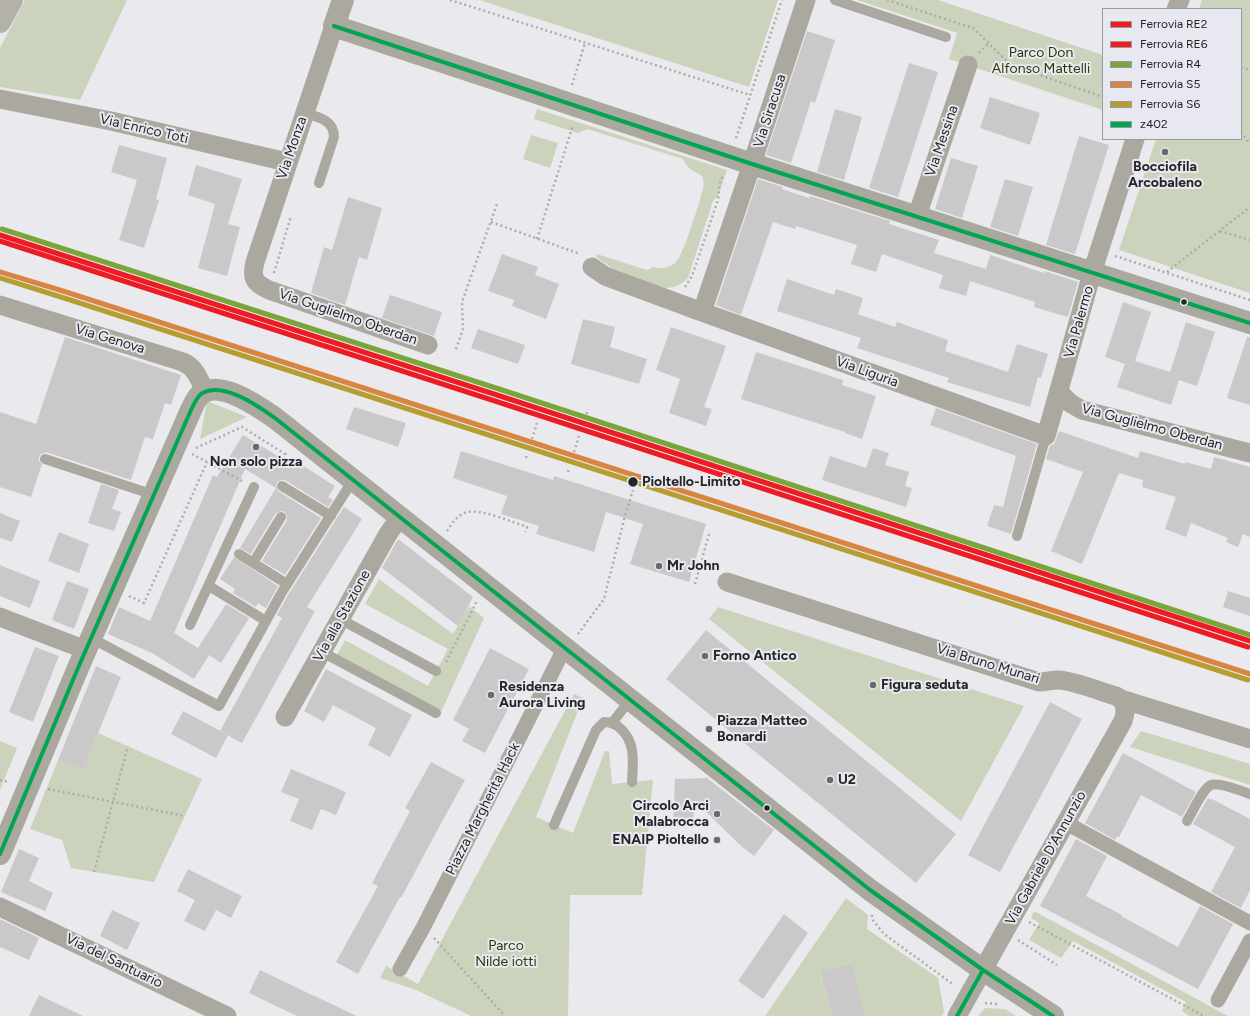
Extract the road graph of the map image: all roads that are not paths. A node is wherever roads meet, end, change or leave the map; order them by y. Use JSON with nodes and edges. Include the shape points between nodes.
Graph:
{"nodes":[{"id":1,"x":12,"y":0,"type":"edge"},
{"id":2,"x":343,"y":0,"type":"edge"},
{"id":3,"x":806,"y":0,"type":"edge"},
{"id":4,"x":835,"y":0,"type":"edge"},
{"id":5,"x":0,"y":22,"type":"edge"},
{"id":6,"x":334,"y":26,"type":"junction"},
{"id":7,"x":946,"y":36,"type":"dead end"},
{"id":8,"x":968,"y":65,"type":"dead end"},
{"id":9,"x":0,"y":99,"type":"edge"},
{"id":10,"x":304,"y":113,"type":"junction"},
{"id":11,"x":1135,"y":140,"type":"edge"},
{"id":12,"x":287,"y":162,"type":"junction"},
{"id":13,"x":752,"y":164,"type":"junction"},
{"id":14,"x":319,"y":183,"type":"dead end"},
{"id":15,"x":917,"y":216,"type":"junction"},
{"id":16,"x":586,"y":260,"type":"road end"},
{"id":17,"x":1092,"y":273,"type":"junction"},
{"id":18,"x":269,"y":290,"type":"joint"},
{"id":19,"x":0,"y":305,"type":"edge"},
{"id":20,"x":702,"y":312,"type":"junction"},
{"id":21,"x":1250,"y":323,"type":"edge"},
{"id":22,"x":428,"y":345,"type":"dead end"},
{"id":23,"x":205,"y":391,"type":"junction"},
{"id":24,"x":1059,"y":392,"type":"junction"},
{"id":25,"x":1046,"y":436,"type":"junction"},
{"id":26,"x":1250,"y":453,"type":"edge"},
{"id":27,"x":45,"y":460,"type":"dead end"},
{"id":28,"x":353,"y":480,"type":"junction"},
{"id":29,"x":282,"y":486,"type":"dead end"},
{"id":30,"x":254,"y":487,"type":"road end"},
{"id":31,"x":154,"y":495,"type":"junction"},
{"id":32,"x":281,"y":516,"type":"dead end"},
{"id":33,"x":330,"y":516,"type":"junction"},
{"id":34,"x":400,"y":517,"type":"junction"},
{"id":35,"x":1018,"y":536,"type":"dead end"},
{"id":36,"x":238,"y":554,"type":"dead end"},
{"id":37,"x":252,"y":563,"type":"junction"},
{"id":38,"x":726,"y":582,"type":"dead end"},
{"id":39,"x":209,"y":586,"type":"junction"},
{"id":40,"x":284,"y":588,"type":"junction"},
{"id":41,"x":0,"y":617,"type":"edge"},
{"id":42,"x":340,"y":619,"type":"junction"},
{"id":43,"x":266,"y":620,"type":"junction"},
{"id":44,"x":190,"y":626,"type":"dead end"},
{"id":45,"x":88,"y":644,"type":"junction"},
{"id":46,"x":566,"y":649,"type":"junction"},
{"id":47,"x":322,"y":652,"type":"junction"},
{"id":48,"x":436,"y":671,"type":"road end"},
{"id":49,"x":1121,"y":699,"type":"junction"},
{"id":50,"x":630,"y":700,"type":"junction"},
{"id":51,"x":436,"y":713,"type":"dead end"},
{"id":52,"x":285,"y":717,"type":"dead end"},
{"id":53,"x":612,"y":723,"type":"junction"},
{"id":54,"x":1250,"y":739,"type":"edge"},
{"id":55,"x":632,"y":782,"type":"dead end"},
{"id":56,"x":1250,"y":794,"type":"edge"},
{"id":57,"x":1187,"y":821,"type":"dead end"},
{"id":58,"x":1066,"y":823,"type":"junction"},
{"id":59,"x":554,"y":825,"type":"dead end"},
{"id":60,"x":0,"y":854,"type":"edge"},
{"id":61,"x":0,"y":907,"type":"edge"},
{"id":62,"x":1250,"y":923,"type":"edge"},
{"id":63,"x":1250,"y":941,"type":"edge"},
{"id":64,"x":400,"y":970,"type":"dead end"},
{"id":65,"x":983,"y":970,"type":"junction"},
{"id":66,"x":1218,"y":1000,"type":"dead end"},
{"id":67,"x":227,"y":1016,"type":"edge"},
{"id":68,"x":957,"y":1016,"type":"edge"},
{"id":69,"x":1053,"y":1016,"type":"edge"}],
"edges":[{"from":1,"to":5,"type":"main road"},
{"from":2,"to":6,"type":"street","name":"Via Monza"},
{"from":3,"to":13,"type":"street","name":"Via Siracusa"},
{"from":4,"to":7,"type":"lane"},
{"from":6,"to":10,"type":"street","name":"Via Monza"},
{"from":6,"to":13,"type":"street","via":[[575,97],[728,161]]},
{"from":8,"to":15,"type":"street","name":"Via Messina"},
{"from":9,"to":12,"type":"street","name":"Via Enrico Toti","via":[[97,118]]},
{"from":10,"to":12,"type":"street","name":"Via Monza"},
{"from":10,"to":14,"type":"lane","via":[[320,117],[328,122],[334,131]]},
{"from":11,"to":17,"type":"street","name":"Via Palermo"},
{"from":12,"to":18,"type":"street","name":"Via Monza","via":[[253,270],[256,283]]},
{"from":13,"to":15,"type":"street"},
{"from":13,"to":20,"type":"street","name":"Via Siracusa"},
{"from":15,"to":17,"type":"street"},
{"from":16,"to":20,"type":"street","name":"Via Liguria","via":[[605,276]]},
{"from":17,"to":21,"type":"street"},
{"from":17,"to":24,"type":"street","name":"Via Palermo"},
{"from":18,"to":22,"type":"street","name":"Via Guglielmo Oberdan"},
{"from":19,"to":23,"type":"street","name":"Via Genova","via":[[183,362],[195,370]]},
{"from":20,"to":25,"type":"street","name":"Via Liguria"},
{"from":23,"to":28,"type":"street","via":[[224,391],[255,404]]},
{"from":23,"to":31,"type":"street","via":[[199,395],[191,410]]},
{"from":24,"to":25,"type":"street","name":"Via Palermo"},
{"from":24,"to":26,"type":"street","name":"Via Guglielmo Oberdan","via":[[1082,410]]},
{"from":25,"to":35,"type":"lane"},
{"from":27,"to":31,"type":"lane"},
{"from":28,"to":33,"type":"lane"},
{"from":28,"to":34,"type":"street"},
{"from":29,"to":33,"type":"lane"},
{"from":30,"to":39,"type":"lane"},
{"from":31,"to":45,"type":"street"},
{"from":32,"to":37,"type":"lane"},
{"from":33,"to":40,"type":"lane"},
{"from":34,"to":42,"type":"street","name":"Via alla Stazione"},
{"from":34,"to":46,"type":"street"},
{"from":36,"to":37,"type":"lane"},
{"from":37,"to":40,"type":"lane"},
{"from":38,"to":49,"type":"street","name":"Via Bruno Munari","via":[[1039,682],[1068,681]]},
{"from":39,"to":43,"type":"lane"},
{"from":39,"to":44,"type":"lane"},
{"from":40,"to":43,"type":"lane"},
{"from":41,"to":45,"type":"street"},
{"from":42,"to":47,"type":"street","name":"Via alla Stazione"},
{"from":42,"to":48,"type":"lane"},
{"from":43,"to":45,"type":"lane","via":[[219,706]]},
{"from":45,"to":60,"type":"street"},
{"from":46,"to":50,"type":"street"},
{"from":46,"to":64,"type":"street","name":"Piazza Margherita Hack"},
{"from":47,"to":51,"type":"lane"},
{"from":47,"to":52,"type":"street","name":"Via alla Stazione"},
{"from":49,"to":54,"type":"street","name":"Via Bruno Munari"},
{"from":49,"to":58,"type":"street","name":"Via Gabriele D'Annunzio","via":[[1126,712],[1123,721]]},
{"from":50,"to":53,"type":"lane"},
{"from":50,"to":65,"type":"street","via":[[870,890]]},
{"from":53,"to":55,"type":"lane","via":[[624,732],[631,743]]},
{"from":53,"to":59,"type":"lane","via":[[604,722],[596,730]]},
{"from":56,"to":57,"type":"lane","via":[[1211,784]]},
{"from":58,"to":62,"type":"street"},
{"from":58,"to":65,"type":"street","name":"Via Gabriele D'Annunzio"},
{"from":61,"to":67,"type":"street","name":"Via del Santuario"},
{"from":63,"to":66,"type":"street"},
{"from":65,"to":68,"type":"street","name":"Via Gabriele D'Annunzio"},
{"from":65,"to":69,"type":"street"}]}
